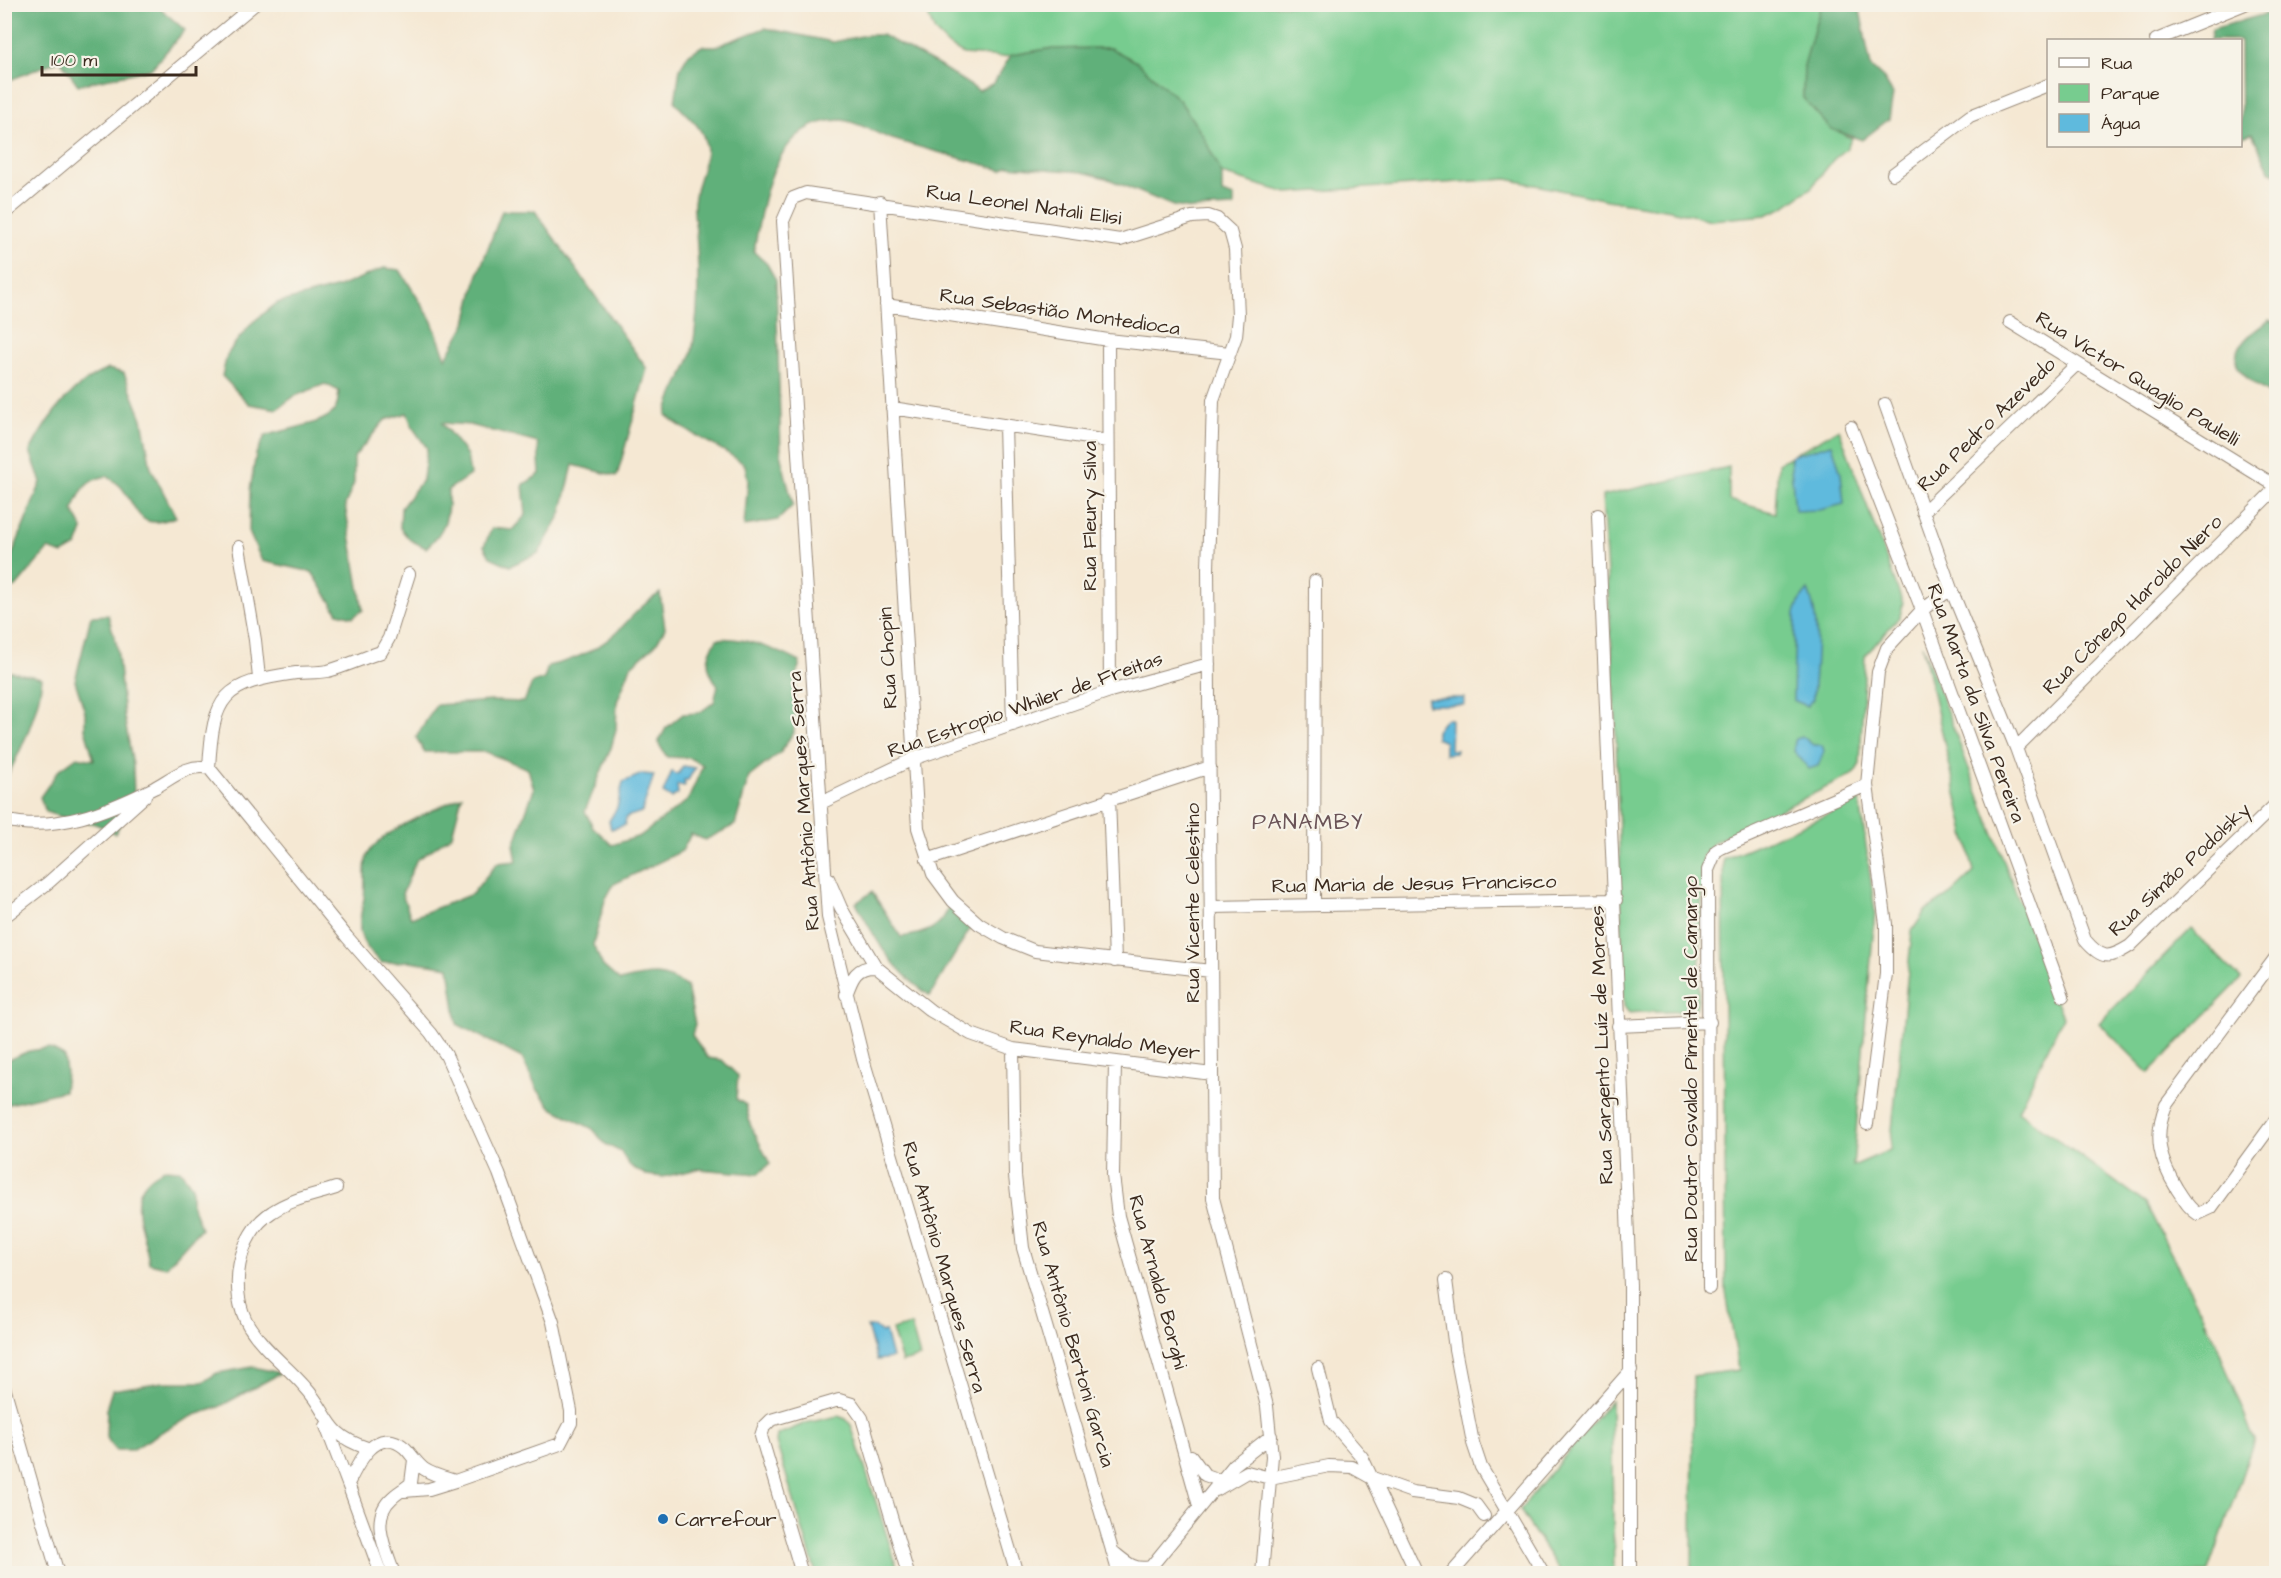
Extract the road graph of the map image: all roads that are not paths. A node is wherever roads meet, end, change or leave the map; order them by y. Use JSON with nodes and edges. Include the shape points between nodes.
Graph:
{"nodes":[{"id":1,"x":255,"y":4,"type":"edge"},
{"id":2,"x":2245,"y":4,"type":"edge"},
{"id":3,"x":2224,"y":9,"type":"edge"},
{"id":4,"x":2158,"y":39,"type":"edge"},
{"id":5,"x":2047,"y":86,"type":"edge"},
{"id":6,"x":1893,"y":174,"type":"dead end"},
{"id":7,"x":806,"y":193,"type":"joint"},
{"id":8,"x":880,"y":202,"type":"junction"},
{"id":9,"x":4,"y":214,"type":"edge"},
{"id":10,"x":1230,"y":231,"type":"joint"},
{"id":11,"x":886,"y":305,"type":"junction"},
{"id":12,"x":2010,"y":322,"type":"dead end"},
{"id":13,"x":1108,"y":340,"type":"junction"},
{"id":14,"x":1230,"y":353,"type":"junction"},
{"id":15,"x":2076,"y":364,"type":"junction"},
{"id":16,"x":1885,"y":404,"type":"dead end"},
{"id":17,"x":892,"y":408,"type":"junction"},
{"id":18,"x":1005,"y":425,"type":"junction"},
{"id":19,"x":1851,"y":426,"type":"dead end"},
{"id":20,"x":1108,"y":441,"type":"junction"},
{"id":21,"x":2277,"y":487,"type":"edge"},
{"id":22,"x":1923,"y":512,"type":"junction"},
{"id":23,"x":1598,"y":515,"type":"dead end"},
{"id":24,"x":239,"y":547,"type":"dead end"},
{"id":25,"x":409,"y":574,"type":"dead end"},
{"id":26,"x":1315,"y":581,"type":"dead end"},
{"id":27,"x":1951,"y":589,"type":"junction"},
{"id":28,"x":1922,"y":610,"type":"junction"},
{"id":29,"x":1209,"y":664,"type":"junction"},
{"id":30,"x":259,"y":678,"type":"junction"},
{"id":31,"x":1110,"y":691,"type":"junction"},
{"id":32,"x":1013,"y":725,"type":"junction"},
{"id":33,"x":2016,"y":748,"type":"junction"},
{"id":34,"x":913,"y":759,"type":"junction"},
{"id":35,"x":1210,"y":767,"type":"junction"},
{"id":36,"x":208,"y":768,"type":"junction"},
{"id":37,"x":1867,"y":785,"type":"junction"},
{"id":38,"x":152,"y":789,"type":"junction"},
{"id":39,"x":1109,"y":798,"type":"junction"},
{"id":40,"x":823,"y":802,"type":"junction"},
{"id":41,"x":2277,"y":804,"type":"edge"},
{"id":42,"x":4,"y":820,"type":"edge"},
{"id":43,"x":927,"y":860,"type":"junction"},
{"id":44,"x":825,"y":868,"type":"junction"},
{"id":45,"x":1616,"y":900,"type":"junction"},
{"id":46,"x":1314,"y":904,"type":"junction"},
{"id":47,"x":1212,"y":907,"type":"junction"},
{"id":48,"x":4,"y":917,"type":"edge"},
{"id":49,"x":2104,"y":956,"type":"joint"},
{"id":50,"x":1115,"y":961,"type":"junction"},
{"id":51,"x":2275,"y":961,"type":"edge"},
{"id":52,"x":876,"y":967,"type":"junction"},
{"id":53,"x":1211,"y":971,"type":"junction"},
{"id":54,"x":2062,"y":995,"type":"dead end"},
{"id":55,"x":846,"y":996,"type":"junction"},
{"id":56,"x":1710,"y":1022,"type":"junction"},
{"id":57,"x":1618,"y":1026,"type":"junction"},
{"id":58,"x":1013,"y":1049,"type":"junction"},
{"id":59,"x":1115,"y":1063,"type":"junction"},
{"id":60,"x":1212,"y":1074,"type":"junction"},
{"id":61,"x":2277,"y":1119,"type":"edge"},
{"id":62,"x":1867,"y":1124,"type":"dead end"},
{"id":63,"x":336,"y":1188,"type":"dead end"},
{"id":64,"x":1446,"y":1280,"type":"dead end"},
{"id":65,"x":1709,"y":1288,"type":"dead end"},
{"id":66,"x":1318,"y":1368,"type":"dead end"},
{"id":67,"x":1631,"y":1370,"type":"junction"},
{"id":68,"x":4,"y":1387,"type":"edge"},
{"id":69,"x":321,"y":1411,"type":"junction"},
{"id":70,"x":1181,"y":1436,"type":"junction"},
{"id":71,"x":1271,"y":1436,"type":"junction"},
{"id":72,"x":367,"y":1448,"type":"junction"},
{"id":73,"x":414,"y":1460,"type":"junction"},
{"id":74,"x":1370,"y":1477,"type":"junction"},
{"id":75,"x":1270,"y":1478,"type":"junction"},
{"id":76,"x":455,"y":1481,"type":"junction"},
{"id":77,"x":348,"y":1484,"type":"junction"},
{"id":78,"x":1219,"y":1485,"type":"junction"},
{"id":79,"x":404,"y":1491,"type":"junction"},
{"id":80,"x":1199,"y":1506,"type":"junction"},
{"id":81,"x":1508,"y":1508,"type":"junction"},
{"id":82,"x":1484,"y":1516,"type":"dead end"},
{"id":83,"x":1112,"y":1551,"type":"junction"},
{"id":84,"x":1263,"y":1560,"type":"junction"},
{"id":85,"x":1147,"y":1570,"type":"edge"},
{"id":86,"x":58,"y":1574,"type":"edge"},
{"id":87,"x":381,"y":1574,"type":"edge"},
{"id":88,"x":394,"y":1574,"type":"edge"},
{"id":89,"x":802,"y":1574,"type":"edge"},
{"id":90,"x":908,"y":1574,"type":"edge"},
{"id":91,"x":1017,"y":1574,"type":"edge"},
{"id":92,"x":1119,"y":1574,"type":"edge"},
{"id":93,"x":1262,"y":1574,"type":"edge"},
{"id":94,"x":1272,"y":1574,"type":"edge"},
{"id":95,"x":1417,"y":1574,"type":"edge"},
{"id":96,"x":1451,"y":1574,"type":"edge"},
{"id":97,"x":1544,"y":1574,"type":"edge"},
{"id":98,"x":1630,"y":1574,"type":"edge"}],
"edges":[{"from":1,"to":9,"type":"street"},
{"from":2,"to":3,"type":"street"},
{"from":3,"to":4,"type":"street"},
{"from":5,"to":6,"type":"street","via":[[1970,116]]},
{"from":7,"to":8,"type":"street","name":"Rua Leonel Natali Elisi"},
{"from":7,"to":40,"type":"street","name":"Rua Antônio Marques Serra","via":[[793,198],[783,222]]},
{"from":8,"to":10,"type":"street","name":"Rua Leonel Natali Elisi","via":[[1120,240],[1192,217],[1217,219]]},
{"from":8,"to":11,"type":"street","name":"Rua Chopin"},
{"from":10,"to":14,"type":"street","name":"Rua Vicente Celestino","via":[[1235,249],[1238,315]]},
{"from":11,"to":13,"type":"street","name":"Rua Sebastião Montedioca"},
{"from":11,"to":17,"type":"street","name":"Rua Chopin"},
{"from":12,"to":15,"type":"street","name":"Rua Victor Quaglio Paulelli"},
{"from":13,"to":14,"type":"street","name":"Rua Sebastião Montedioca"},
{"from":13,"to":20,"type":"street","name":"Rua Fleury Silva"},
{"from":14,"to":29,"type":"street","name":"Rua Vicente Celestino","via":[[1213,400],[1210,429]]},
{"from":15,"to":21,"type":"street","name":"Rua Victor Quaglio Paulelli"},
{"from":15,"to":22,"type":"street","name":"Rua Pedro Azevedo"},
{"from":16,"to":22,"type":"street","name":"Rua Marta da Silva Pereira"},
{"from":17,"to":18,"type":"street"},
{"from":17,"to":34,"type":"street","name":"Rua Chopin"},
{"from":18,"to":20,"type":"street"},
{"from":18,"to":32,"type":"street"},
{"from":19,"to":28,"type":"street","name":"Rua Marta da Silva Pereira"},
{"from":20,"to":31,"type":"street","name":"Rua Fleury Silva"},
{"from":21,"to":33,"type":"street","name":"Rua Cônego Haroldo Niero"},
{"from":22,"to":27,"type":"street","name":"Rua Marta da Silva Pereira"},
{"from":23,"to":45,"type":"street","name":"Rua Sargento Luíz de Moraes"},
{"from":24,"to":30,"type":"street"},
{"from":25,"to":30,"type":"street","via":[[381,652],[326,671]]},
{"from":26,"to":46,"type":"street"},
{"from":27,"to":28,"type":"street"},
{"from":27,"to":33,"type":"street","name":"Rua Marta da Silva Pereira"},
{"from":28,"to":37,"type":"street","via":[[1881,660]]},
{"from":28,"to":54,"type":"street","name":"Rua Marta da Silva Pereira"},
{"from":29,"to":31,"type":"street","name":"Rua Estropio Whiler de Freitas"},
{"from":29,"to":35,"type":"street","name":"Rua Vicente Celestino"},
{"from":30,"to":36,"type":"street","via":[[235,689],[218,709]]},
{"from":31,"to":32,"type":"street","name":"Rua Estropio Whiler de Freitas"},
{"from":32,"to":34,"type":"street","name":"Rua Estropio Whiler de Freitas"},
{"from":33,"to":49,"type":"street","name":"Rua Marta da Silva Pereira","via":[[2085,940]]},
{"from":34,"to":40,"type":"street","name":"Rua Estropio Whiler de Freitas"},
{"from":34,"to":43,"type":"street","name":"Rua Chopin","via":[[918,828]]},
{"from":35,"to":39,"type":"street"},
{"from":35,"to":47,"type":"street","name":"Rua Vicente Celestino"},
{"from":36,"to":38,"type":"street","via":[[189,769]]},
{"from":36,"to":76,"type":"street","via":[[431,1033],[459,1081],[535,1267],[553,1322],[572,1423],[560,1444]]},
{"from":37,"to":56,"type":"street","name":"Rua Doutor Osvaldo Pimentel de Camargo","via":[[1716,851],[1708,870]]},
{"from":37,"to":62,"type":"street","via":[[1886,924],[1886,974]]},
{"from":38,"to":42,"type":"street","via":[[74,821],[52,825]]},
{"from":38,"to":48,"type":"street"},
{"from":39,"to":43,"type":"street"},
{"from":39,"to":50,"type":"street"},
{"from":40,"to":44,"type":"street","name":"Rua Antônio Marques Serra"},
{"from":41,"to":49,"type":"street","name":"Rua Simão Podolsky","via":[[2130,946],[2115,956]]},
{"from":43,"to":50,"type":"street","name":"Rua Chopin","via":[[953,901],[979,924],[1003,938],[1035,951]]},
{"from":44,"to":52,"type":"street","name":"Rua Reynaldo Meyer","via":[[841,908]]},
{"from":44,"to":55,"type":"street","name":"Rua Antônio Marques Serra","via":[[828,917]]},
{"from":45,"to":46,"type":"street","name":"Rua Maria de Jesus Francisco"},
{"from":45,"to":57,"type":"street","name":"Rua Sargento Luíz de Moraes"},
{"from":46,"to":47,"type":"street","name":"Rua Maria de Jesus Francisco"},
{"from":47,"to":53,"type":"street","name":"Rua Vicente Celestino"},
{"from":50,"to":53,"type":"street","name":"Rua Chopin"},
{"from":51,"to":61,"type":"street","via":[[2166,1105],[2161,1117],[2160,1153],[2167,1173],[2190,1209],[2198,1214],[2211,1208]]},
{"from":52,"to":55,"type":"street","via":[[853,975]]},
{"from":52,"to":58,"type":"street","name":"Rua Reynaldo Meyer","via":[[946,1022]]},
{"from":53,"to":60,"type":"street","name":"Rua Vicente Celestino"},
{"from":55,"to":91,"type":"street","name":"Rua Antônio Marques Serra"},
{"from":56,"to":57,"type":"street"},
{"from":56,"to":65,"type":"street","name":"Rua Doutor Osvaldo Pimentel de Camargo"},
{"from":57,"to":67,"type":"street","name":"Rua Sargento Luíz de Moraes"},
{"from":58,"to":59,"type":"street","name":"Rua Reynaldo Meyer"},
{"from":58,"to":83,"type":"street","name":"Rua Antônio Bertoni Garcia","via":[[1015,1176],[1023,1248]]},
{"from":59,"to":60,"type":"street","name":"Rua Reynaldo Meyer"},
{"from":59,"to":70,"type":"street","name":"Rua Arnaldo Borghi","via":[[1113,1175],[1118,1216]]},
{"from":60,"to":71,"type":"street","name":"Rua Vicente Celestino","via":[[1214,1198]]},
{"from":63,"to":69,"type":"street","via":[[270,1213],[249,1239],[238,1274],[241,1310],[250,1327],[307,1388]]},
{"from":64,"to":81,"type":"street","via":[[1473,1443],[1481,1467]]},
{"from":66,"to":74,"type":"street","via":[[1331,1421],[1354,1446]]},
{"from":67,"to":81,"type":"street"},
{"from":67,"to":98,"type":"street","name":"Rua Sargento Luíz de Moraes"},
{"from":68,"to":86,"type":"street"},
{"from":69,"to":72,"type":"street","via":[[342,1439]]},
{"from":69,"to":77,"type":"street"},
{"from":70,"to":78,"type":"street","name":"Rua Arnaldo Borghi","via":[[1198,1469]]},
{"from":70,"to":80,"type":"street","name":"Rua Arnaldo Borghi"},
{"from":71,"to":75,"type":"street","name":"Rua Vicente Celestino"},
{"from":71,"to":78,"type":"street","via":[[1234,1465]]},
{"from":72,"to":73,"type":"street","via":[[391,1441],[407,1450]]},
{"from":72,"to":77,"type":"street"},
{"from":73,"to":76,"type":"street","via":[[431,1473]]},
{"from":73,"to":79,"type":"street","via":[[414,1477]]},
{"from":74,"to":75,"type":"street","via":[[1352,1467],[1329,1466]]},
{"from":74,"to":82,"type":"street","via":[[1412,1492],[1459,1498],[1476,1506]]},
{"from":74,"to":95,"type":"street"},
{"from":75,"to":78,"type":"street","via":[[1247,1472]]},
{"from":75,"to":84,"type":"street","name":"Rua Vicente Celestino"},
{"from":76,"to":79,"type":"street"},
{"from":77,"to":87,"type":"street"},
{"from":78,"to":80,"type":"street"},
{"from":79,"to":88,"type":"street","via":[[392,1497],[383,1509],[380,1524]]},
{"from":80,"to":85,"type":"street"},
{"from":81,"to":96,"type":"street"},
{"from":81,"to":97,"type":"street"},
{"from":83,"to":85,"type":"street","via":[[1131,1567]]},
{"from":83,"to":92,"type":"street","name":"Rua Antônio Bertoni Garcia"},
{"from":84,"to":93,"type":"street","name":"Rua Vicente Celestino"},
{"from":84,"to":94,"type":"street"},
{"from":89,"to":90,"type":"street","via":[[762,1444],[764,1427],[771,1420],[839,1400],[852,1404],[862,1418]]}]}
